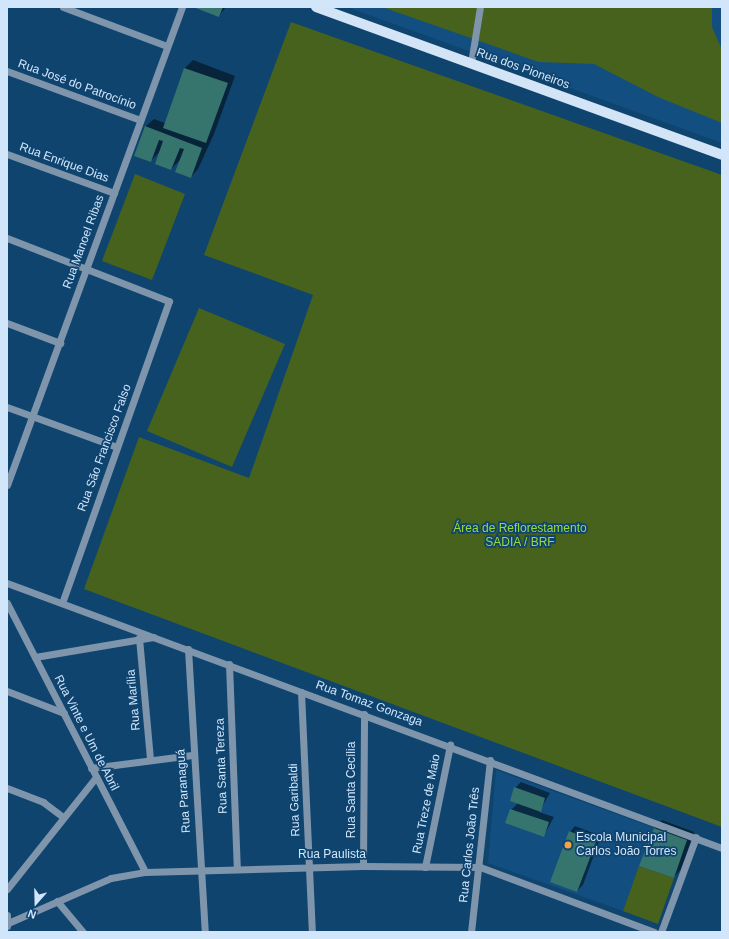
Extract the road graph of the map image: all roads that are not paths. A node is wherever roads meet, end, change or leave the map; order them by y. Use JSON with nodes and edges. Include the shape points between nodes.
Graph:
{"nodes":[{"id":1,"x":63,"y":7,"type":"edge"},
{"id":2,"x":182,"y":7,"type":"edge"},
{"id":3,"x":316,"y":7,"type":"edge"},
{"id":4,"x":480,"y":7,"type":"edge"},
{"id":5,"x":167,"y":46,"type":"junction"},
{"id":6,"x":471,"y":63,"type":"junction"},
{"id":7,"x":7,"y":72,"type":"edge"},
{"id":8,"x":140,"y":120,"type":"junction"},
{"id":9,"x":7,"y":154,"type":"edge"},
{"id":10,"x":722,"y":155,"type":"edge"},
{"id":11,"x":114,"y":193,"type":"junction"},
{"id":12,"x":7,"y":238,"type":"edge"},
{"id":13,"x":86,"y":269,"type":"junction"},
{"id":14,"x":7,"y":323,"type":"edge"},
{"id":15,"x":60,"y":343,"type":"junction"},
{"id":16,"x":7,"y":407,"type":"edge"},
{"id":17,"x":32,"y":416,"type":"junction"},
{"id":18,"x":117,"y":447,"type":"junction"},
{"id":19,"x":7,"y":485,"type":"edge"},
{"id":20,"x":7,"y":583,"type":"edge"},
{"id":21,"x":7,"y":603,"type":"edge"},
{"id":22,"x":62,"y":603,"type":"junction"},
{"id":23,"x":155,"y":636,"type":"junction"},
{"id":24,"x":139,"y":638,"type":"junction"},
{"id":25,"x":188,"y":649,"type":"junction"},
{"id":26,"x":35,"y":657,"type":"junction"},
{"id":27,"x":229,"y":664,"type":"junction"},
{"id":28,"x":7,"y":691,"type":"edge"},
{"id":29,"x":301,"y":692,"type":"junction"},
{"id":30,"x":64,"y":713,"type":"junction"},
{"id":31,"x":364,"y":714,"type":"junction"},
{"id":32,"x":450,"y":745,"type":"junction"},
{"id":33,"x":192,"y":755,"type":"junction"},
{"id":34,"x":150,"y":760,"type":"junction"},
{"id":35,"x":490,"y":760,"type":"junction"},
{"id":36,"x":91,"y":768,"type":"junction"},
{"id":37,"x":96,"y":777,"type":"junction"},
{"id":38,"x":7,"y":788,"type":"edge"},
{"id":39,"x":64,"y":817,"type":"junction"},
{"id":40,"x":696,"y":838,"type":"junction"},
{"id":41,"x":722,"y":848,"type":"edge"},
{"id":42,"x":309,"y":865,"type":"junction"},
{"id":43,"x":363,"y":866,"type":"junction"},
{"id":44,"x":480,"y":867,"type":"junction"},
{"id":45,"x":237,"y":868,"type":"junction"},
{"id":46,"x":425,"y":868,"type":"junction"},
{"id":47,"x":200,"y":869,"type":"junction"},
{"id":48,"x":145,"y":872,"type":"junction"},
{"id":49,"x":7,"y":889,"type":"edge"},
{"id":50,"x":57,"y":901,"type":"junction"},
{"id":51,"x":7,"y":915,"type":"edge"},
{"id":52,"x":7,"y":925,"type":"edge"},
{"id":53,"x":83,"y":932,"type":"edge"},
{"id":54,"x":205,"y":932,"type":"edge"},
{"id":55,"x":312,"y":932,"type":"edge"},
{"id":56,"x":471,"y":932,"type":"edge"},
{"id":57,"x":654,"y":932,"type":"edge"},
{"id":58,"x":661,"y":932,"type":"edge"}],
"edges":[{"from":1,"to":5,"type":"street"},
{"from":2,"to":5,"type":"street","name":"Rua Manoel Ribas"},
{"from":3,"to":6,"type":"main road","name":"Rua dos Pioneiros"},
{"from":4,"to":6,"type":"street"},
{"from":5,"to":8,"type":"street","name":"Rua Manoel Ribas"},
{"from":6,"to":10,"type":"main road","name":"Rua dos Pioneiros"},
{"from":7,"to":8,"type":"street","name":"Rua José do Patrocínio"},
{"from":8,"to":11,"type":"street","name":"Rua Manoel Ribas"},
{"from":9,"to":11,"type":"street","name":"Rua Enrique Dias"},
{"from":11,"to":13,"type":"street","name":"Rua Manoel Ribas"},
{"from":12,"to":13,"type":"street"},
{"from":13,"to":15,"type":"street","name":"Rua Manoel Ribas"},
{"from":13,"to":18,"type":"street","name":"Rua São Francisco Falso","via":[[169,301]]},
{"from":14,"to":15,"type":"street"},
{"from":15,"to":17,"type":"street","name":"Rua Manoel Ribas"},
{"from":16,"to":17,"type":"street"},
{"from":17,"to":18,"type":"street"},
{"from":17,"to":19,"type":"street","name":"Rua Manoel Ribas"},
{"from":18,"to":22,"type":"street","name":"Rua São Francisco Falso"},
{"from":20,"to":22,"type":"street","name":"Rua Tomaz Gonzaga"},
{"from":21,"to":26,"type":"street","name":"Rua Vinte e Um de Abril"},
{"from":22,"to":23,"type":"street","name":"Rua Tomaz Gonzaga"},
{"from":23,"to":24,"type":"street"},
{"from":23,"to":25,"type":"street","name":"Rua Tomaz Gonzaga"},
{"from":24,"to":26,"type":"street"},
{"from":24,"to":34,"type":"street","name":"Rua Marília"},
{"from":25,"to":27,"type":"street","name":"Rua Tomaz Gonzaga"},
{"from":25,"to":33,"type":"street","name":"Rua Paranaguá"},
{"from":26,"to":30,"type":"street","name":"Rua Vinte e Um de Abril"},
{"from":27,"to":29,"type":"street","name":"Rua Tomaz Gonzaga"},
{"from":27,"to":45,"type":"street","name":"Rua Santa Tereza"},
{"from":28,"to":30,"type":"street"},
{"from":29,"to":31,"type":"street","name":"Rua Tomaz Gonzaga"},
{"from":29,"to":42,"type":"street","name":"Rua Garibaldi"},
{"from":30,"to":36,"type":"street","name":"Rua Vinte e Um de Abril"},
{"from":31,"to":32,"type":"street","name":"Rua Tomaz Gonzaga"},
{"from":31,"to":43,"type":"street","name":"Rua Santa Cecília"},
{"from":32,"to":35,"type":"street","name":"Rua Tomaz Gonzaga"},
{"from":32,"to":46,"type":"street","name":"Rua Treze de Maio"},
{"from":33,"to":34,"type":"street"},
{"from":33,"to":47,"type":"street","name":"Rua Paranaguá"},
{"from":34,"to":36,"type":"street"},
{"from":35,"to":40,"type":"street","name":"Rua Tomaz Gonzaga"},
{"from":35,"to":44,"type":"street","name":"Rua Carlos João Três"},
{"from":36,"to":37,"type":"street","name":"Rua Vinte e Um de Abril"},
{"from":37,"to":39,"type":"street"},
{"from":37,"to":48,"type":"street","name":"Rua Vinte e Um de Abril"},
{"from":38,"to":39,"type":"street","via":[[43,802]]},
{"from":39,"to":49,"type":"street"},
{"from":40,"to":41,"type":"street","name":"Rua Tomaz Gonzaga"},
{"from":40,"to":58,"type":"street"},
{"from":42,"to":43,"type":"street","name":"Rua Paulista"},
{"from":42,"to":45,"type":"street","name":"Rua Paulista"},
{"from":42,"to":55,"type":"street","name":"Rua Garibaldi"},
{"from":43,"to":46,"type":"street","name":"Rua Paulista"},
{"from":44,"to":46,"type":"street","name":"Rua Paulista"},
{"from":44,"to":56,"type":"street","name":"Rua Carlos João Três"},
{"from":44,"to":57,"type":"street","name":"Rua Paulista"},
{"from":45,"to":47,"type":"street","name":"Rua Paulista"},
{"from":47,"to":48,"type":"street","name":"Rua Paulista"},
{"from":47,"to":54,"type":"street","name":"Rua Paranaguá"},
{"from":48,"to":50,"type":"street","name":"Rua Paulista","via":[[111,878]]},
{"from":50,"to":52,"type":"street","name":"Rua Paulista"},
{"from":50,"to":53,"type":"street"},
{"from":51,"to":52,"type":"street"}]}
